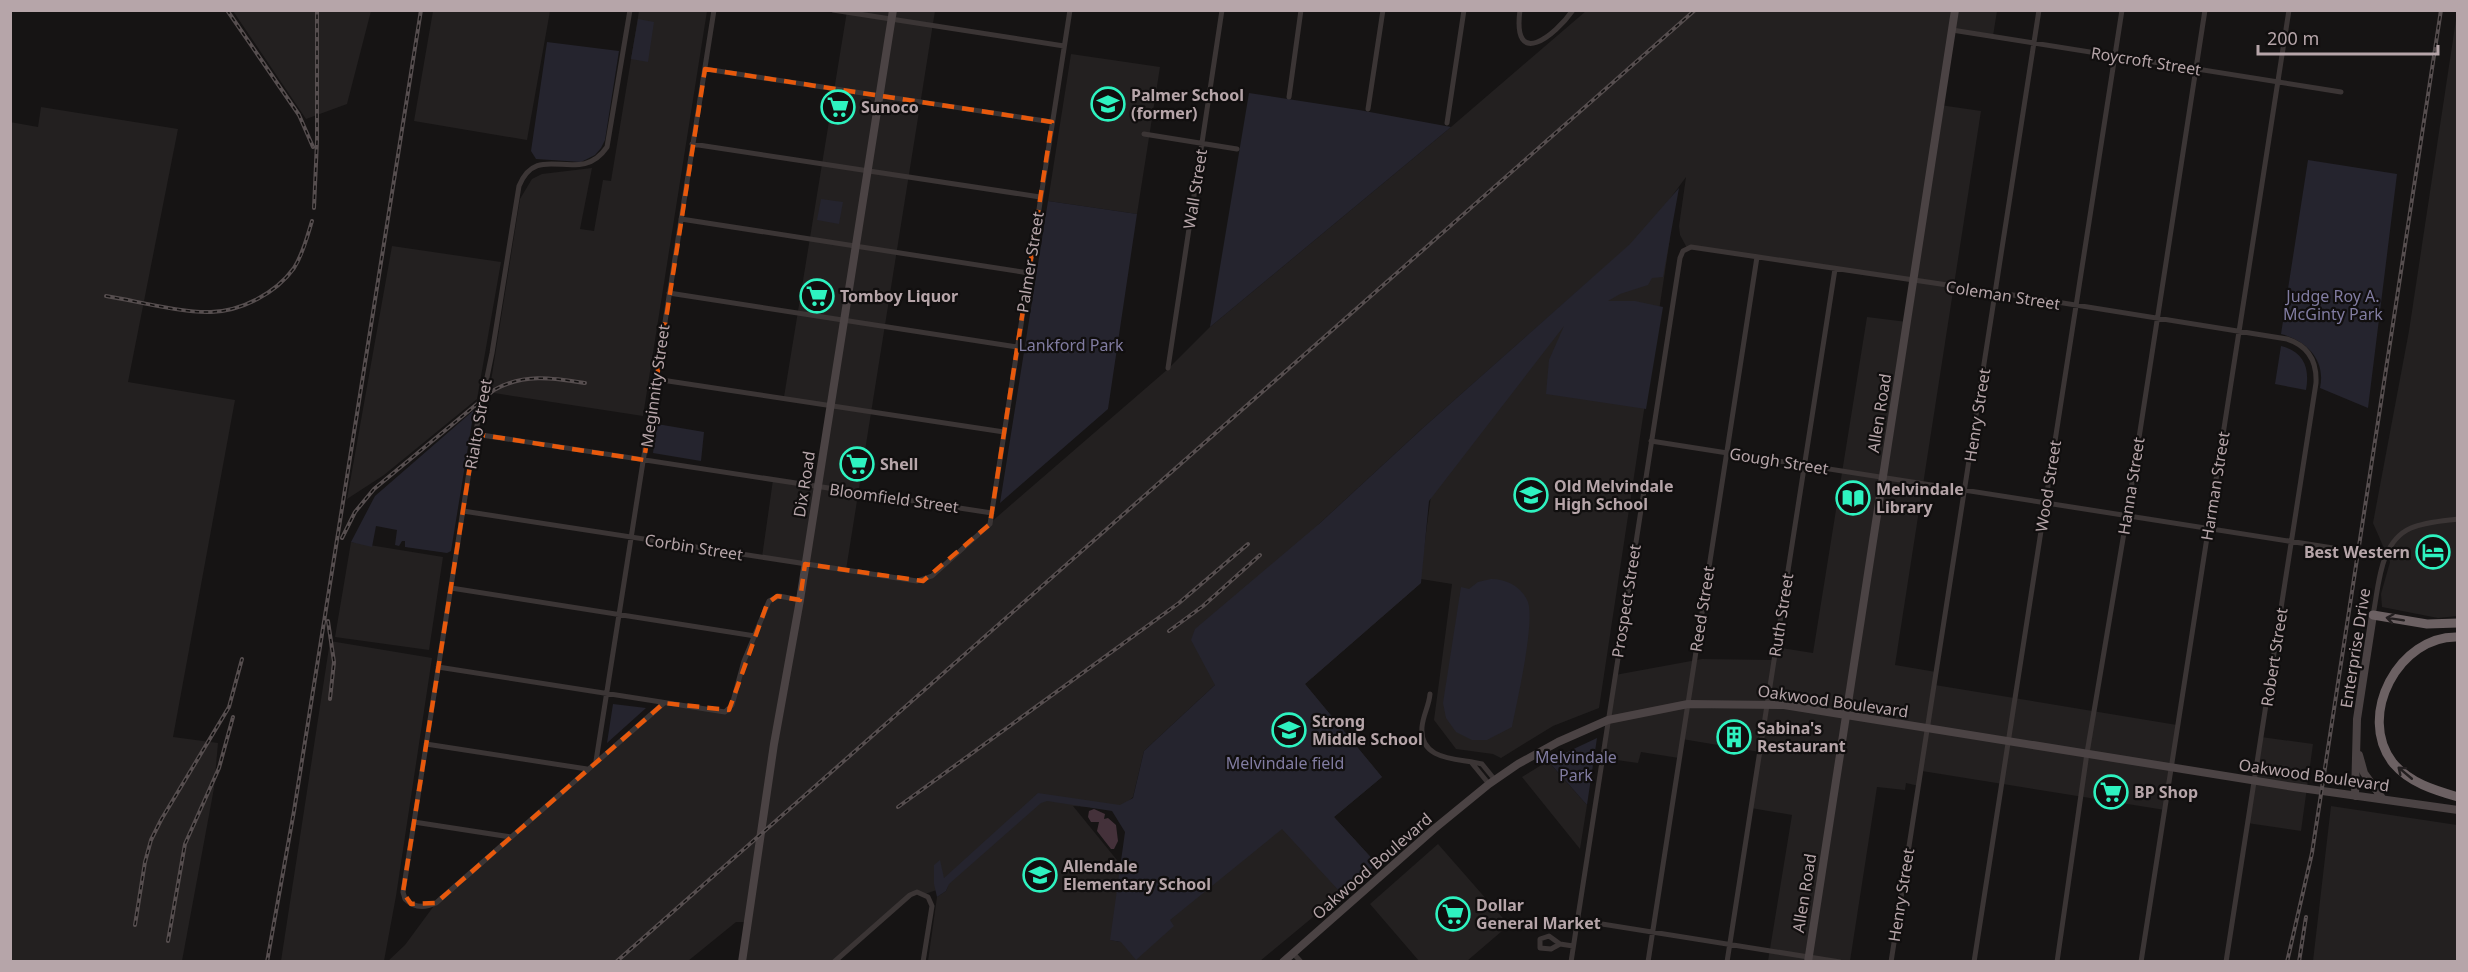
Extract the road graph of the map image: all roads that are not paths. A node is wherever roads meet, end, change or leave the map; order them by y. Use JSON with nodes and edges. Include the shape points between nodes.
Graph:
{"nodes":[{"id":1,"x":630,"y":10,"type":"edge"},
{"id":2,"x":714,"y":10,"type":"edge"},
{"id":3,"x":833,"y":10,"type":"edge"},
{"id":4,"x":893,"y":10,"type":"edge"},
{"id":5,"x":1070,"y":10,"type":"edge"},
{"id":6,"x":1222,"y":10,"type":"edge"},
{"id":7,"x":1301,"y":10,"type":"edge"},
{"id":8,"x":1383,"y":10,"type":"edge"},
{"id":9,"x":1464,"y":10,"type":"edge"},
{"id":10,"x":1520,"y":10,"type":"edge"},
{"id":11,"x":1573,"y":10,"type":"edge"},
{"id":12,"x":1955,"y":10,"type":"edge"},
{"id":13,"x":2039,"y":10,"type":"edge"},
{"id":14,"x":2122,"y":10,"type":"edge"},
{"id":15,"x":2205,"y":10,"type":"edge"},
{"id":16,"x":2289,"y":10,"type":"edge"},
{"id":17,"x":892,"y":20,"type":"junction"},
{"id":18,"x":1952,"y":30,"type":"junction"},
{"id":19,"x":2034,"y":44,"type":"junction"},
{"id":20,"x":1064,"y":46,"type":"junction"},
{"id":21,"x":2115,"y":56,"type":"junction"},
{"id":22,"x":705,"y":69,"type":"junction"},
{"id":23,"x":2196,"y":69,"type":"junction"},
{"id":24,"x":2278,"y":82,"type":"junction"},
{"id":25,"x":2341,"y":92,"type":"dead end"},
{"id":26,"x":880,"y":94,"type":"junction"},
{"id":27,"x":1289,"y":97,"type":"dead end"},
{"id":28,"x":1368,"y":110,"type":"dead end"},
{"id":29,"x":1052,"y":122,"type":"junction"},
{"id":30,"x":1447,"y":123,"type":"dead end"},
{"id":31,"x":1144,"y":134,"type":"dead end"},
{"id":32,"x":1202,"y":143,"type":"junction"},
{"id":33,"x":693,"y":144,"type":"junction"},
{"id":34,"x":1236,"y":148,"type":"dead end"},
{"id":35,"x":868,"y":169,"type":"junction"},
{"id":36,"x":1041,"y":196,"type":"junction"},
{"id":37,"x":681,"y":219,"type":"junction"},
{"id":38,"x":856,"y":246,"type":"junction"},
{"id":39,"x":1691,"y":247,"type":"joint"},
{"id":40,"x":1758,"y":257,"type":"junction"},
{"id":41,"x":1835,"y":269,"type":"junction"},
{"id":42,"x":1029,"y":273,"type":"junction"},
{"id":43,"x":1913,"y":280,"type":"junction"},
{"id":44,"x":1995,"y":292,"type":"junction"},
{"id":45,"x":669,"y":293,"type":"junction"},
{"id":46,"x":2076,"y":306,"type":"junction"},
{"id":47,"x":2157,"y":318,"type":"junction"},
{"id":48,"x":844,"y":320,"type":"junction"},
{"id":49,"x":2239,"y":331,"type":"junction"},
{"id":50,"x":1017,"y":347,"type":"junction"},
{"id":51,"x":2310,"y":354,"type":"joint"},
{"id":52,"x":1168,"y":368,"type":"dead end"},
{"id":53,"x":655,"y":379,"type":"junction"},
{"id":54,"x":830,"y":405,"type":"junction"},
{"id":55,"x":1004,"y":432,"type":"junction"},
{"id":56,"x":475,"y":434,"type":"junction"},
{"id":57,"x":1651,"y":441,"type":"junction"},
{"id":58,"x":1727,"y":453,"type":"junction"},
{"id":59,"x":644,"y":460,"type":"junction"},
{"id":60,"x":1805,"y":466,"type":"junction"},
{"id":61,"x":1882,"y":478,"type":"junction"},
{"id":62,"x":817,"y":487,"type":"junction"},
{"id":63,"x":1965,"y":490,"type":"junction"},
{"id":64,"x":2045,"y":503,"type":"junction"},
{"id":65,"x":463,"y":510,"type":"junction"},
{"id":66,"x":992,"y":513,"type":"junction"},
{"id":67,"x":2127,"y":515,"type":"junction"},
{"id":68,"x":2457,"y":519,"type":"edge"},
{"id":69,"x":2208,"y":528,"type":"junction"},
{"id":70,"x":632,"y":537,"type":"junction"},
{"id":71,"x":2292,"y":542,"type":"junction"},
{"id":72,"x":2333,"y":548,"type":"dead end"},
{"id":73,"x":805,"y":564,"type":"junction"},
{"id":74,"x":451,"y":588,"type":"junction"},
{"id":75,"x":800,"y":600,"type":"junction"},
{"id":76,"x":619,"y":615,"type":"junction"},
{"id":77,"x":2373,"y":615,"type":"junction"},
{"id":78,"x":2457,"y":623,"type":"edge"},
{"id":79,"x":755,"y":636,"type":"junction"},
{"id":80,"x":2457,"y":637,"type":"edge"},
{"id":81,"x":438,"y":667,"type":"junction"},
{"id":82,"x":607,"y":694,"type":"junction"},
{"id":83,"x":1430,"y":694,"type":"dead end"},
{"id":84,"x":664,"y":703,"type":"junction"},
{"id":85,"x":1768,"y":703,"type":"junction"},
{"id":86,"x":1688,"y":704,"type":"junction"},
{"id":87,"x":1846,"y":715,"type":"junction"},
{"id":88,"x":1608,"y":720,"type":"junction"},
{"id":89,"x":1928,"y":728,"type":"junction"},
{"id":90,"x":2357,"y":735,"type":"junction"},
{"id":91,"x":2008,"y":740,"type":"junction"},
{"id":92,"x":426,"y":744,"type":"junction"},
{"id":93,"x":2086,"y":753,"type":"junction"},
{"id":94,"x":596,"y":762,"type":"junction"},
{"id":95,"x":2171,"y":768,"type":"junction"},
{"id":96,"x":587,"y":769,"type":"junction"},
{"id":97,"x":2253,"y":781,"type":"junction"},
{"id":98,"x":1492,"y":782,"type":"junction"},
{"id":99,"x":2355,"y":796,"type":"junction"},
{"id":100,"x":2457,"y":797,"type":"edge"},
{"id":101,"x":2382,"y":798,"type":"junction"},
{"id":102,"x":2457,"y":810,"type":"edge"},
{"id":103,"x":414,"y":822,"type":"junction"},
{"id":104,"x":511,"y":837,"type":"junction"},
{"id":105,"x":1577,"y":920,"type":"junction"},
{"id":106,"x":1653,"y":932,"type":"junction"},
{"id":107,"x":1560,"y":944,"type":"dead end"},
{"id":108,"x":1730,"y":944,"type":"junction"},
{"id":109,"x":1573,"y":946,"type":"junction"},
{"id":110,"x":1293,"y":953,"type":"junction"},
{"id":111,"x":1808,"y":959,"type":"edge"},
{"id":112,"x":742,"y":962,"type":"edge"},
{"id":113,"x":834,"y":962,"type":"edge"},
{"id":114,"x":923,"y":962,"type":"edge"},
{"id":115,"x":1283,"y":962,"type":"edge"},
{"id":116,"x":1301,"y":962,"type":"edge"},
{"id":117,"x":1571,"y":962,"type":"edge"},
{"id":118,"x":1648,"y":962,"type":"edge"},
{"id":119,"x":1727,"y":962,"type":"edge"},
{"id":120,"x":1840,"y":962,"type":"edge"},
{"id":121,"x":1891,"y":962,"type":"edge"},
{"id":122,"x":1974,"y":962,"type":"edge"},
{"id":123,"x":2057,"y":962,"type":"edge"},
{"id":124,"x":2141,"y":962,"type":"edge"},
{"id":125,"x":2226,"y":962,"type":"edge"}],
"edges":[{"from":1,"to":56,"type":"street","name":"Rialto Street","via":[[607,147],[597,159],[582,165],[536,166],[519,186]]},
{"from":2,"to":22,"type":"street","name":"Meginnity Street"},
{"from":3,"to":17,"type":"street"},
{"from":4,"to":17,"type":"main road","name":"Dix Road"},
{"from":5,"to":20,"type":"street","name":"Palmer Street"},
{"from":6,"to":32,"type":"street","name":"Wall Street"},
{"from":7,"to":27,"type":"street"},
{"from":8,"to":28,"type":"street"},
{"from":9,"to":30,"type":"street"},
{"from":10,"to":11,"type":"street","via":[[1519,34],[1522,39],[1536,43],[1554,33]]},
{"from":12,"to":18,"type":"main road","name":"Allen Road"},
{"from":13,"to":19,"type":"street","name":"Henry Street"},
{"from":14,"to":21,"type":"street","name":"Wood Street"},
{"from":15,"to":23,"type":"street","name":"Hanna Street"},
{"from":16,"to":24,"type":"street","name":"Harman Street"},
{"from":17,"to":20,"type":"street"},
{"from":17,"to":26,"type":"main road","name":"Dix Road"},
{"from":18,"to":19,"type":"street","name":"Roycroft Street"},
{"from":18,"to":43,"type":"main road","name":"Allen Road"},
{"from":19,"to":21,"type":"street","name":"Roycroft Street"},
{"from":19,"to":44,"type":"street","name":"Henry Street"},
{"from":20,"to":29,"type":"street","name":"Palmer Street"},
{"from":21,"to":23,"type":"street","name":"Roycroft Street"},
{"from":21,"to":46,"type":"street","name":"Wood Street"},
{"from":22,"to":26,"type":"street"},
{"from":22,"to":33,"type":"street","name":"Meginnity Street"},
{"from":23,"to":24,"type":"street","name":"Roycroft Street"},
{"from":23,"to":47,"type":"street","name":"Hanna Street"},
{"from":24,"to":25,"type":"street","name":"Roycroft Street"},
{"from":24,"to":49,"type":"street","name":"Harman Street"},
{"from":26,"to":29,"type":"street"},
{"from":26,"to":35,"type":"main road","name":"Dix Road"},
{"from":29,"to":36,"type":"street","name":"Palmer Street"},
{"from":31,"to":32,"type":"street"},
{"from":32,"to":34,"type":"street"},
{"from":32,"to":52,"type":"street","name":"Wall Street"},
{"from":33,"to":35,"type":"street"},
{"from":33,"to":37,"type":"street","name":"Meginnity Street"},
{"from":35,"to":36,"type":"street"},
{"from":35,"to":38,"type":"main road","name":"Dix Road"},
{"from":36,"to":42,"type":"street","name":"Palmer Street"},
{"from":37,"to":38,"type":"street"},
{"from":37,"to":45,"type":"street","name":"Meginnity Street"},
{"from":38,"to":42,"type":"street"},
{"from":38,"to":48,"type":"main road","name":"Dix Road"},
{"from":39,"to":40,"type":"street","name":"Coleman Street"},
{"from":39,"to":57,"type":"street","name":"Prospect Street","via":[[1681,254]]},
{"from":40,"to":41,"type":"street","name":"Coleman Street"},
{"from":40,"to":58,"type":"street","name":"Reed Street"},
{"from":41,"to":43,"type":"street","name":"Coleman Street"},
{"from":41,"to":60,"type":"street","name":"Ruth Street"},
{"from":42,"to":50,"type":"street","name":"Palmer Street"},
{"from":43,"to":44,"type":"street","name":"Coleman Street"},
{"from":43,"to":61,"type":"main road","name":"Allen Road"},
{"from":44,"to":46,"type":"street","name":"Coleman Street"},
{"from":44,"to":63,"type":"street","name":"Henry Street"},
{"from":45,"to":48,"type":"street"},
{"from":45,"to":53,"type":"street","name":"Meginnity Street"},
{"from":46,"to":47,"type":"street","name":"Coleman Street"},
{"from":46,"to":64,"type":"street","name":"Wood Street"},
{"from":47,"to":49,"type":"street","name":"Coleman Street"},
{"from":47,"to":67,"type":"street","name":"Hanna Street"},
{"from":48,"to":50,"type":"street"},
{"from":48,"to":54,"type":"main road","name":"Dix Road"},
{"from":49,"to":51,"type":"street","name":"Coleman Street","via":[[2287,339]]},
{"from":49,"to":69,"type":"street","name":"Harman Street"},
{"from":50,"to":55,"type":"street","name":"Palmer Street"},
{"from":51,"to":71,"type":"street","name":"Robert Street","via":[[2316,383]]},
{"from":53,"to":54,"type":"street"},
{"from":53,"to":59,"type":"street","name":"Meginnity Street"},
{"from":54,"to":55,"type":"street"},
{"from":54,"to":62,"type":"main road","name":"Dix Road"},
{"from":55,"to":66,"type":"street","name":"Palmer Street"},
{"from":56,"to":59,"type":"street","name":"Bloomfield Street"},
{"from":56,"to":65,"type":"street","name":"Rialto Street"},
{"from":57,"to":58,"type":"street","name":"Gough Street"},
{"from":57,"to":88,"type":"street","name":"Prospect Street"},
{"from":58,"to":60,"type":"street","name":"Gough Street"},
{"from":58,"to":86,"type":"street","name":"Reed Street"},
{"from":59,"to":62,"type":"street","name":"Bloomfield Street"},
{"from":59,"to":70,"type":"street","name":"Meginnity Street"},
{"from":60,"to":61,"type":"street","name":"Gough Street"},
{"from":60,"to":85,"type":"street","name":"Ruth Street"},
{"from":61,"to":63,"type":"street","name":"Gough Street"},
{"from":61,"to":87,"type":"main road","name":"Allen Road"},
{"from":62,"to":66,"type":"street","name":"Bloomfield Street"},
{"from":62,"to":73,"type":"main road","name":"Dix Road"},
{"from":63,"to":64,"type":"street","name":"Gough Street"},
{"from":63,"to":89,"type":"street","name":"Henry Street"},
{"from":64,"to":67,"type":"street","name":"Gough Street"},
{"from":64,"to":91,"type":"street","name":"Wood Street"},
{"from":65,"to":70,"type":"street","name":"Corbin Street"},
{"from":65,"to":74,"type":"street","name":"Rialto Street"},
{"from":66,"to":73,"type":"street","name":"Corbin Street","via":[[990,524],[925,580]]},
{"from":67,"to":69,"type":"street","name":"Gough Street"},
{"from":67,"to":93,"type":"street","name":"Hanna Street"},
{"from":68,"to":77,"type":"street","name":"Enterprise Drive","via":[[2411,528],[2396,540],[2383,564]]},
{"from":69,"to":71,"type":"street","name":"Gough Street"},
{"from":69,"to":95,"type":"street","name":"Harman Street"},
{"from":70,"to":73,"type":"street","name":"Corbin Street"},
{"from":70,"to":76,"type":"street","name":"Meginnity Street"},
{"from":71,"to":72,"type":"street","name":"Gough Street"},
{"from":71,"to":97,"type":"street","name":"Robert Street"},
{"from":73,"to":75,"type":"main road","name":"Dix Road"},
{"from":74,"to":76,"type":"street"},
{"from":74,"to":81,"type":"street","name":"Rialto Street"},
{"from":75,"to":79,"type":"street","via":[[779,596],[771,599]]},
{"from":75,"to":112,"type":"main road","name":"Dix Road"},
{"from":76,"to":79,"type":"street"},
{"from":76,"to":82,"type":"street","name":"Meginnity Street"},
{"from":78,"to":77,"type":"highway","one_way":true,"via":[[2427,624]]},
{"from":77,"to":90,"type":"main road","name":"Enterprise Drive"},
{"from":79,"to":84,"type":"street","via":[[733,700],[725,712]]},
{"from":100,"to":80,"type":"highway","one_way":true,"via":[[2414,781],[2392,761],[2381,732],[2383,697],[2399,665],[2414,650],[2430,642]]},
{"from":81,"to":82,"type":"street"},
{"from":81,"to":92,"type":"street","name":"Rialto Street"},
{"from":82,"to":84,"type":"street"},
{"from":82,"to":94,"type":"street","name":"Meginnity Street"},
{"from":83,"to":98,"type":"street","via":[[1421,730],[1424,741],[1435,754],[1470,761]]},
{"from":84,"to":94,"type":"street"},
{"from":85,"to":86,"type":"main road","name":"Oakwood Boulevard"},
{"from":85,"to":87,"type":"main road","name":"Oakwood Boulevard"},
{"from":85,"to":108,"type":"street","name":"Ruth Street"},
{"from":86,"to":88,"type":"main road","name":"Oakwood Boulevard"},
{"from":86,"to":106,"type":"street","name":"Reed Street"},
{"from":87,"to":89,"type":"main road","name":"Oakwood Boulevard"},
{"from":87,"to":111,"type":"main road","name":"Allen Road"},
{"from":88,"to":98,"type":"main road","name":"Oakwood Boulevard","via":[[1558,741]]},
{"from":88,"to":105,"type":"street","name":"Prospect Street"},
{"from":89,"to":91,"type":"main road","name":"Oakwood Boulevard"},
{"from":89,"to":121,"type":"street","name":"Henry Street"},
{"from":90,"to":99,"type":"main road","name":"Enterprise Drive"},
{"from":90,"to":101,"type":"main road","via":[[2364,773]]},
{"from":91,"to":93,"type":"main road","name":"Oakwood Boulevard"},
{"from":91,"to":122,"type":"street","name":"Wood Street"},
{"from":92,"to":96,"type":"street"},
{"from":92,"to":103,"type":"street","name":"Rialto Street"},
{"from":93,"to":95,"type":"main road","name":"Oakwood Boulevard"},
{"from":93,"to":123,"type":"street","name":"Hanna Street"},
{"from":94,"to":96,"type":"street"},
{"from":95,"to":97,"type":"main road","name":"Oakwood Boulevard"},
{"from":95,"to":124,"type":"street","name":"Harman Street"},
{"from":96,"to":104,"type":"street"},
{"from":97,"to":99,"type":"main road","name":"Oakwood Boulevard"},
{"from":97,"to":125,"type":"street","name":"Robert Street"},
{"from":98,"to":110,"type":"main road","name":"Oakwood Boulevard"},
{"from":99,"to":101,"type":"main road","name":"Oakwood Boulevard"},
{"from":101,"to":102,"type":"main road","name":"Oakwood Boulevard"},
{"from":103,"to":104,"type":"street"},
{"from":103,"to":104,"type":"street","name":"Rialto Street","via":[[403,892],[409,902],[422,907],[436,903]]},
{"from":105,"to":106,"type":"street"},
{"from":105,"to":109,"type":"street","name":"Prospect Street"},
{"from":106,"to":108,"type":"street"},
{"from":106,"to":118,"type":"street","name":"Reed Street"},
{"from":107,"to":109,"type":"street"},
{"from":108,"to":111,"type":"street"},
{"from":108,"to":119,"type":"street","name":"Ruth Street"},
{"from":109,"to":117,"type":"street","name":"Prospect Street"},
{"from":110,"to":115,"type":"main road","name":"Oakwood Boulevard"},
{"from":110,"to":116,"type":"street"},
{"from":111,"to":120,"type":"street"},
{"from":113,"to":114,"type":"street","via":[[917,892],[925,894],[932,906]]}]}
